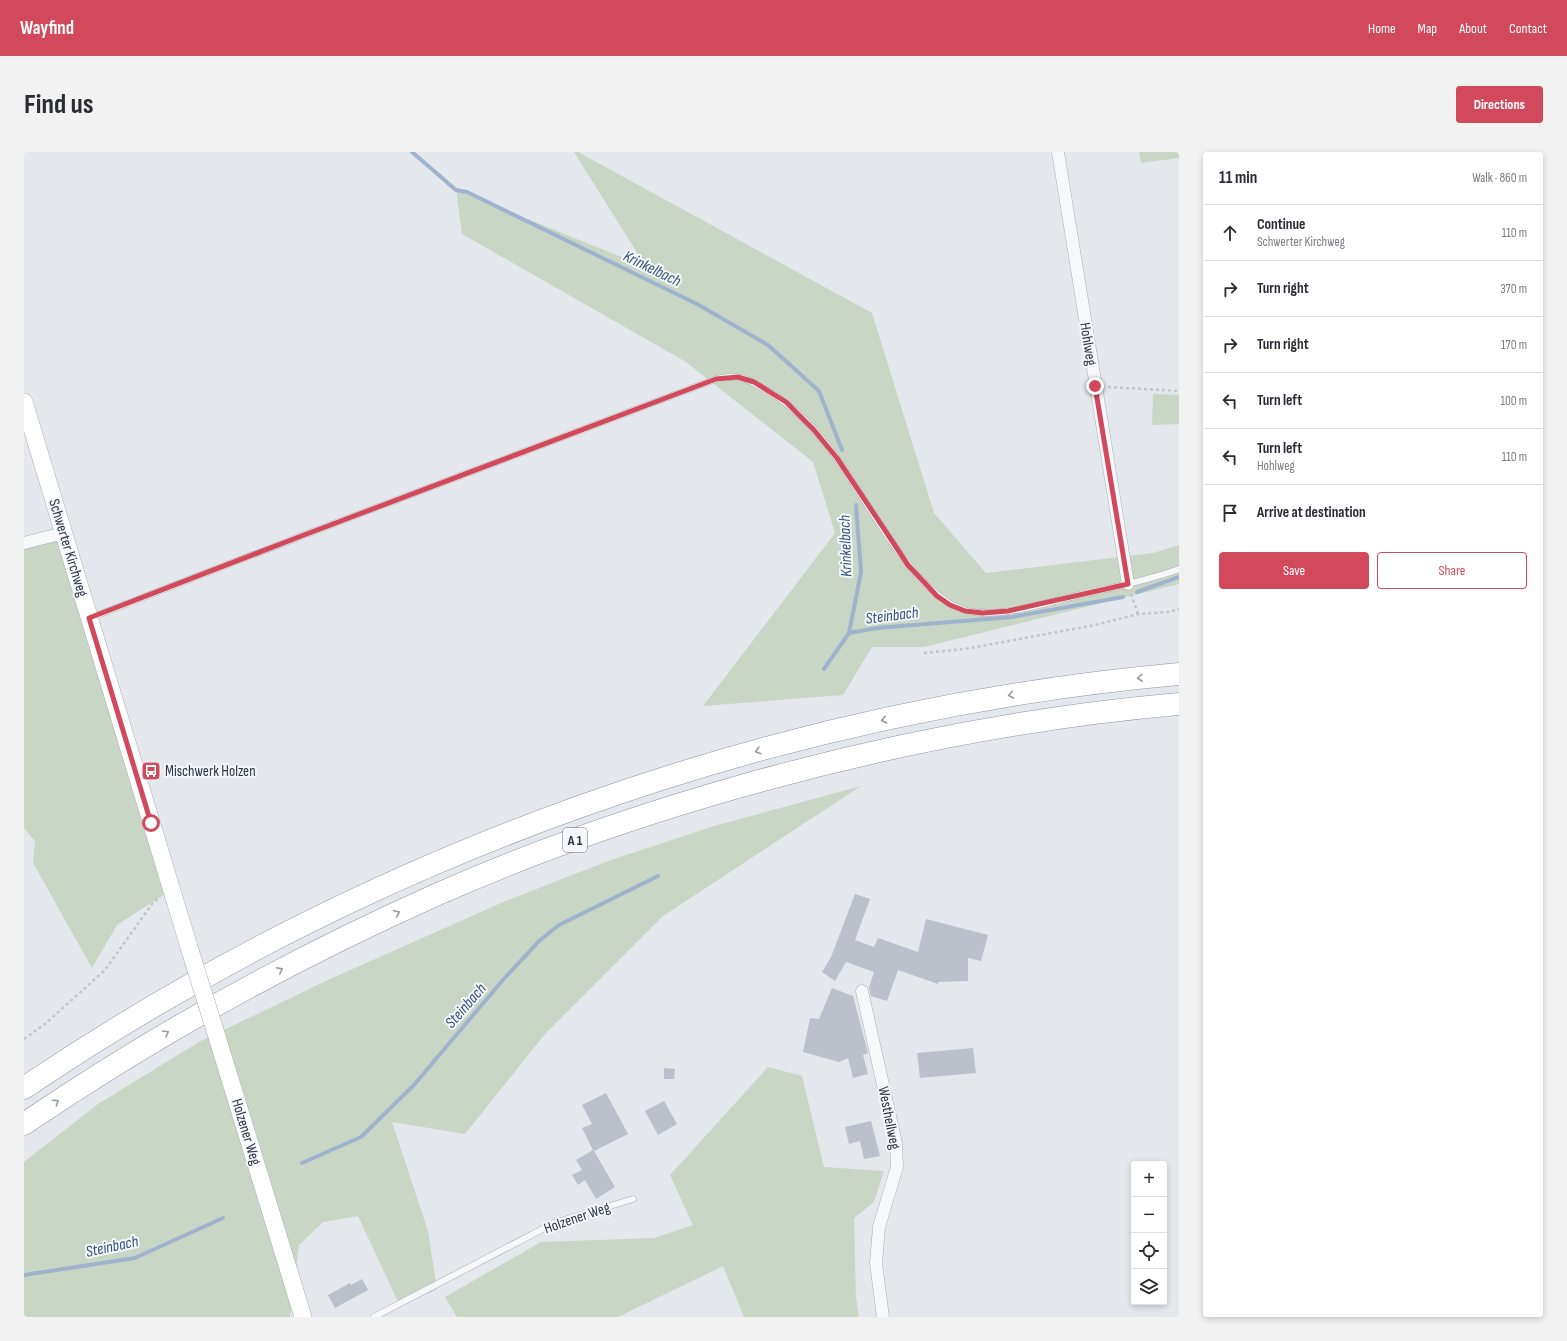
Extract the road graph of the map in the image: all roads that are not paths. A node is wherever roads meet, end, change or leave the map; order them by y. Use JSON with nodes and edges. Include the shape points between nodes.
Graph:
{"nodes":[{"id":1,"x":1058,"y":152,"type":"edge"},
{"id":2,"x":24,"y":402,"type":"edge"},
{"id":3,"x":64,"y":532,"type":"junction"},
{"id":4,"x":24,"y":543,"type":"edge"},
{"id":5,"x":1179,"y":569,"type":"edge"},
{"id":6,"x":1128,"y":584,"type":"junction"},
{"id":7,"x":89,"y":618,"type":"junction"},
{"id":8,"x":1179,"y":674,"type":"edge"},
{"id":9,"x":1179,"y":704,"type":"edge"},
{"id":10,"x":189,"y":947,"type":"joint"},
{"id":11,"x":862,"y":991,"type":"dead end"},
{"id":12,"x":24,"y":1088,"type":"edge"},
{"id":13,"x":24,"y":1124,"type":"edge"},
{"id":14,"x":633,"y":1199,"type":"dead end"},
{"id":15,"x":303,"y":1317,"type":"edge"},
{"id":16,"x":374,"y":1317,"type":"edge"},
{"id":17,"x":883,"y":1317,"type":"edge"}],
"edges":[{"from":1,"to":6,"type":"street","name":"Hohlweg"},
{"from":2,"to":3,"type":"main road","name":"Schwerter Kirchweg"},
{"from":3,"to":4,"type":"street"},
{"from":3,"to":7,"type":"main road","name":"Schwerter Kirchweg"},
{"from":5,"to":6,"type":"lane"},
{"from":6,"to":7,"type":"lane","via":[[1008,611],[983,613],[965,611],[950,605],[937,596],[908,565],[837,458],[814,430],[786,402],[754,382],[738,377],[716,379]]},
{"from":7,"to":10,"type":"main road","name":"Schwerter Kirchweg"},
{"from":8,"to":12,"type":"highway","number":"A 1","one_way":true,"via":[[1078,685],[913,713],[764,749],[587,804],[427,867],[272,941],[159,1003]]},
{"from":13,"to":9,"type":"highway","number":"A 1","one_way":true,"via":[[72,1091],[173,1029],[345,937],[441,892],[599,831],[688,801],[821,764],[1029,722]]},
{"from":10,"to":15,"type":"main road","name":"Holzener Weg","bridge":true},
{"from":11,"to":17,"type":"street","name":"Westhellweg","via":[[896,1143],[897,1167],[879,1227],[876,1263]]},
{"from":14,"to":16,"type":"lane","name":"Holzener Weg","via":[[554,1223]]}]}
